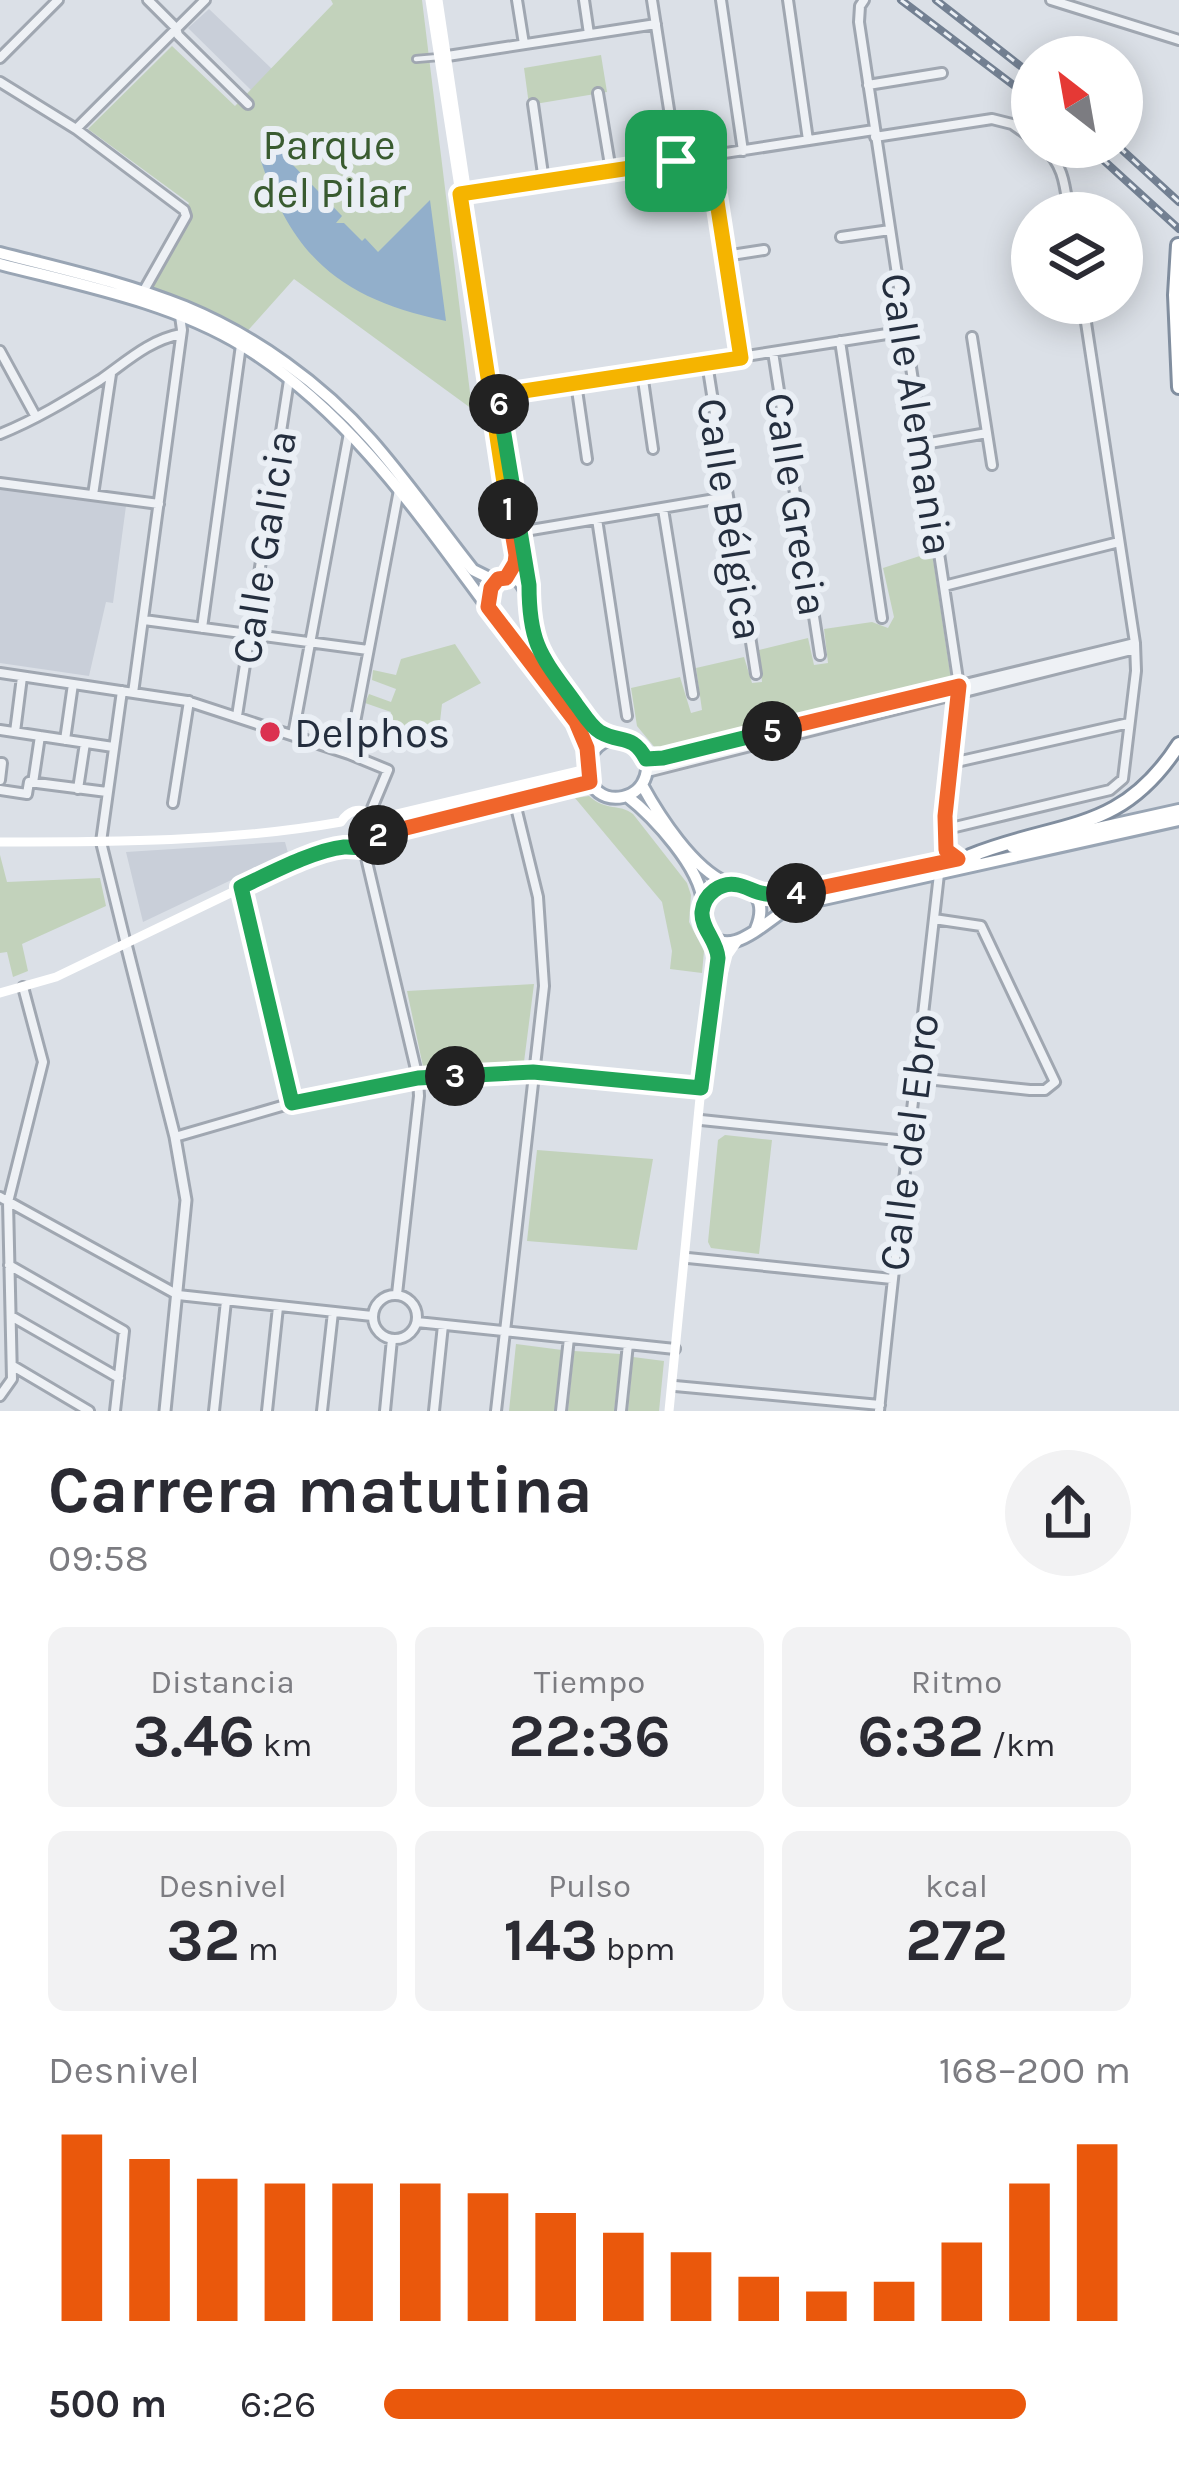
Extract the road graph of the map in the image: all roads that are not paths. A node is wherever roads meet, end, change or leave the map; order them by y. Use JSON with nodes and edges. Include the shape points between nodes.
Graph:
{"nodes":[{"id":1,"x":58,"y":0,"type":"edge"},
{"id":2,"x":148,"y":0,"type":"edge"},
{"id":3,"x":434,"y":0,"type":"edge"},
{"id":4,"x":518,"y":0,"type":"edge"},
{"id":5,"x":584,"y":0,"type":"edge"},
{"id":6,"x":652,"y":0,"type":"edge"},
{"id":7,"x":721,"y":0,"type":"edge"},
{"id":8,"x":788,"y":0,"type":"edge"},
{"id":9,"x":864,"y":0,"type":"edge"},
{"id":10,"x":1051,"y":0,"type":"edge"},
{"id":11,"x":200,"y":2,"type":"edge"},
{"id":12,"x":656,"y":24,"type":"junction"},
{"id":13,"x":176,"y":28,"type":"junction"},
{"id":14,"x":589,"y":34,"type":"junction"},
{"id":15,"x":1176,"y":39,"type":"edge"},
{"id":16,"x":524,"y":44,"type":"junction"},
{"id":17,"x":443,"y":57,"type":"junction"},
{"id":18,"x":0,"y":58,"type":"edge"},
{"id":19,"x":416,"y":59,"type":"dead end"},
{"id":20,"x":942,"y":73,"type":"dead end"},
{"id":21,"x":0,"y":82,"type":"edge"},
{"id":22,"x":868,"y":85,"type":"junction"},
{"id":23,"x":598,"y":93,"type":"dead end"},
{"id":24,"x":248,"y":104,"type":"dead end"},
{"id":25,"x":533,"y":104,"type":"dead end"},
{"id":26,"x":1011,"y":124,"type":"edge"},
{"id":27,"x":76,"y":129,"type":"junction"},
{"id":28,"x":874,"y":133,"type":"junction"},
{"id":29,"x":808,"y":140,"type":"junction"},
{"id":30,"x":743,"y":151,"type":"junction"},
{"id":31,"x":710,"y":156,"type":"junction"},
{"id":32,"x":676,"y":161,"type":"junction"},
{"id":33,"x":610,"y":171,"type":"junction"},
{"id":34,"x":544,"y":181,"type":"junction"},
{"id":35,"x":463,"y":193,"type":"junction"},
{"id":36,"x":890,"y":230,"type":"junction"},
{"id":37,"x":841,"y":237,"type":"dead end"},
{"id":38,"x":1178,"y":245,"type":"edge"},
{"id":39,"x":764,"y":250,"type":"dead end"},
{"id":40,"x":0,"y":253,"type":"edge"},
{"id":41,"x":725,"y":256,"type":"junction"},
{"id":42,"x":0,"y":264,"type":"edge"},
{"id":43,"x":142,"y":292,"type":"junction"},
{"id":44,"x":181,"y":311,"type":"junction"},
{"id":45,"x":1085,"y":324,"type":"edge"},
{"id":46,"x":906,"y":331,"type":"junction"},
{"id":47,"x":182,"y":334,"type":"junction"},
{"id":48,"x":163,"y":338,"type":"junction"},
{"id":49,"x":973,"y":338,"type":"dead end"},
{"id":50,"x":840,"y":341,"type":"junction"},
{"id":51,"x":241,"y":345,"type":"junction"},
{"id":52,"x":0,"y":351,"type":"edge"},
{"id":53,"x":773,"y":352,"type":"junction"},
{"id":54,"x":741,"y":358,"type":"junction"},
{"id":55,"x":707,"y":363,"type":"junction"},
{"id":56,"x":111,"y":372,"type":"junction"},
{"id":57,"x":642,"y":373,"type":"junction"},
{"id":58,"x":289,"y":378,"type":"junction"},
{"id":59,"x":576,"y":383,"type":"junction"},
{"id":60,"x":1179,"y":387,"type":"edge"},
{"id":61,"x":497,"y":395,"type":"junction"},
{"id":62,"x":36,"y":417,"type":"junction"},
{"id":63,"x":350,"y":432,"type":"junction"},
{"id":64,"x":987,"y":433,"type":"junction"},
{"id":65,"x":0,"y":434,"type":"edge"},
{"id":66,"x":924,"y":444,"type":"junction"},
{"id":67,"x":653,"y":449,"type":"dead end"},
{"id":68,"x":587,"y":459,"type":"dead end"},
{"id":69,"x":992,"y":465,"type":"dead end"},
{"id":70,"x":0,"y":483,"type":"edge"},
{"id":71,"x":399,"y":490,"type":"junction"},
{"id":72,"x":93,"y":496,"type":"junction"},
{"id":73,"x":728,"y":497,"type":"junction"},
{"id":74,"x":159,"y":504,"type":"junction"},
{"id":75,"x":663,"y":509,"type":"junction"},
{"id":76,"x":597,"y":519,"type":"junction"},
{"id":77,"x":531,"y":530,"type":"dead end"},
{"id":78,"x":1119,"y":542,"type":"junction"},
{"id":79,"x":502,"y":579,"type":"junction"},
{"id":80,"x":944,"y":586,"type":"junction"},
{"id":81,"x":528,"y":601,"type":"junction"},
{"id":82,"x":488,"y":607,"type":"junction"},
{"id":83,"x":882,"y":618,"type":"dead end"},
{"id":84,"x":144,"y":620,"type":"junction"},
{"id":85,"x":202,"y":628,"type":"junction"},
{"id":86,"x":249,"y":634,"type":"junction"},
{"id":87,"x":311,"y":643,"type":"junction"},
{"id":88,"x":1135,"y":646,"type":"junction"},
{"id":89,"x":368,"y":650,"type":"junction"},
{"id":90,"x":820,"y":656,"type":"dead end"},
{"id":91,"x":0,"y":673,"type":"edge"},
{"id":92,"x":756,"y":674,"type":"dead end"},
{"id":93,"x":22,"y":676,"type":"junction"},
{"id":94,"x":73,"y":684,"type":"junction"},
{"id":95,"x":958,"y":689,"type":"junction"},
{"id":96,"x":122,"y":691,"type":"junction"},
{"id":97,"x":133,"y":693,"type":"junction"},
{"id":98,"x":693,"y":694,"type":"dead end"},
{"id":99,"x":189,"y":701,"type":"junction"},
{"id":100,"x":237,"y":716,"type":"junction"},
{"id":101,"x":628,"y":716,"type":"dead end"},
{"id":102,"x":1130,"y":723,"type":"junction"},
{"id":103,"x":0,"y":730,"type":"edge"},
{"id":104,"x":15,"y":732,"type":"junction"},
{"id":105,"x":293,"y":735,"type":"junction"},
{"id":106,"x":40,"y":736,"type":"junction"},
{"id":107,"x":618,"y":737,"type":"junction"},
{"id":108,"x":65,"y":740,"type":"junction"},
{"id":109,"x":85,"y":742,"type":"junction"},
{"id":110,"x":1179,"y":744,"type":"edge"},
{"id":111,"x":113,"y":747,"type":"junction"},
{"id":112,"x":349,"y":754,"type":"junction"},
{"id":113,"x":0,"y":763,"type":"edge"},
{"id":114,"x":952,"y":763,"type":"junction"},
{"id":115,"x":588,"y":769,"type":"junction"},
{"id":116,"x":645,"y":772,"type":"junction"},
{"id":117,"x":0,"y":780,"type":"edge"},
{"id":118,"x":33,"y":783,"type":"junction"},
{"id":119,"x":78,"y":789,"type":"junction"},
{"id":120,"x":0,"y":790,"type":"edge"},
{"id":121,"x":107,"y":792,"type":"junction"},
{"id":122,"x":626,"y":796,"type":"junction"},
{"id":123,"x":514,"y":800,"type":"junction"},
{"id":124,"x":173,"y":802,"type":"dead end"},
{"id":125,"x":1179,"y":810,"type":"edge"},
{"id":126,"x":373,"y":816,"type":"junction"},
{"id":127,"x":1179,"y":820,"type":"edge"},
{"id":128,"x":945,"y":821,"type":"junction"},
{"id":129,"x":341,"y":822,"type":"junction"},
{"id":130,"x":379,"y":833,"type":"junction"},
{"id":131,"x":0,"y":842,"type":"edge"},
{"id":132,"x":101,"y":842,"type":"junction"},
{"id":133,"x":348,"y":846,"type":"junction"},
{"id":134,"x":364,"y":849,"type":"junction"},
{"id":135,"x":964,"y":858,"type":"junction"},
{"id":136,"x":939,"y":874,"type":"junction"},
{"id":137,"x":730,"y":884,"type":"junction"},
{"id":138,"x":241,"y":887,"type":"junction"},
{"id":139,"x":751,"y":891,"type":"junction"},
{"id":140,"x":703,"y":906,"type":"junction"},
{"id":141,"x":934,"y":920,"type":"junction"},
{"id":142,"x":756,"y":929,"type":"junction"},
{"id":143,"x":711,"y":935,"type":"junction"},
{"id":144,"x":737,"y":942,"type":"junction"},
{"id":145,"x":126,"y":944,"type":"junction"},
{"id":146,"x":23,"y":987,"type":"junction"},
{"id":147,"x":0,"y":993,"type":"edge"},
{"id":148,"x":533,"y":1072,"type":"junction"},
{"id":149,"x":418,"y":1078,"type":"junction"},
{"id":150,"x":916,"y":1078,"type":"junction"},
{"id":151,"x":701,"y":1088,"type":"junction"},
{"id":152,"x":292,"y":1103,"type":"junction"},
{"id":153,"x":701,"y":1120,"type":"junction"},
{"id":154,"x":175,"y":1137,"type":"junction"},
{"id":155,"x":907,"y":1142,"type":"junction"},
{"id":156,"x":4,"y":1199,"type":"edge"},
{"id":157,"x":688,"y":1258,"type":"junction"},
{"id":158,"x":8,"y":1264,"type":"junction"},
{"id":159,"x":892,"y":1279,"type":"junction"},
{"id":160,"x":178,"y":1294,"type":"junction"},
{"id":161,"x":398,"y":1294,"type":"junction"},
{"id":162,"x":226,"y":1301,"type":"junction"},
{"id":163,"x":278,"y":1307,"type":"junction"},
{"id":164,"x":333,"y":1312,"type":"junction"},
{"id":165,"x":10,"y":1316,"type":"junction"},
{"id":166,"x":372,"y":1316,"type":"junction"},
{"id":167,"x":417,"y":1322,"type":"junction"},
{"id":168,"x":443,"y":1325,"type":"junction"},
{"id":169,"x":505,"y":1330,"type":"junction"},
{"id":170,"x":569,"y":1338,"type":"junction"},
{"id":171,"x":392,"y":1339,"type":"junction"},
{"id":172,"x":628,"y":1344,"type":"junction"},
{"id":173,"x":675,"y":1349,"type":"junction"},
{"id":174,"x":12,"y":1365,"type":"junction"},
{"id":175,"x":119,"y":1378,"type":"junction"},
{"id":176,"x":676,"y":1386,"type":"junction"},
{"id":177,"x":0,"y":1396,"type":"edge"},
{"id":178,"x":879,"y":1408,"type":"edge"},
{"id":179,"x":89,"y":1411,"type":"edge"},
{"id":180,"x":115,"y":1411,"type":"edge"},
{"id":181,"x":166,"y":1411,"type":"edge"},
{"id":182,"x":214,"y":1411,"type":"edge"},
{"id":183,"x":267,"y":1411,"type":"edge"},
{"id":184,"x":322,"y":1411,"type":"edge"},
{"id":185,"x":385,"y":1411,"type":"edge"},
{"id":186,"x":434,"y":1411,"type":"edge"},
{"id":187,"x":496,"y":1411,"type":"edge"},
{"id":188,"x":561,"y":1411,"type":"edge"},
{"id":189,"x":621,"y":1411,"type":"edge"},
{"id":190,"x":671,"y":1411,"type":"edge"}],
"edges":[{"from":1,"to":18,"type":"street"},
{"from":2,"to":13,"type":"street"},
{"from":3,"to":17,"type":"main road"},
{"from":4,"to":16,"type":"street"},
{"from":5,"to":14,"type":"street"},
{"from":6,"to":12,"type":"street"},
{"from":7,"to":30,"type":"street"},
{"from":8,"to":29,"type":"street"},
{"from":9,"to":22,"type":"street","name":"Calle Alemania"},
{"from":10,"to":15,"type":"street"},
{"from":11,"to":13,"type":"street"},
{"from":12,"to":14,"type":"street"},
{"from":12,"to":32,"type":"street"},
{"from":13,"to":24,"type":"street"},
{"from":13,"to":27,"type":"street"},
{"from":14,"to":16,"type":"street"},
{"from":16,"to":17,"type":"street"},
{"from":17,"to":19,"type":"street"},
{"from":17,"to":35,"type":"main road"},
{"from":20,"to":22,"type":"street"},
{"from":21,"to":27,"type":"street"},
{"from":22,"to":28,"type":"street","name":"Calle Alemania"},
{"from":23,"to":33,"type":"street"},
{"from":25,"to":34,"type":"street"},
{"from":26,"to":28,"type":"street","via":[[992,119]]},
{"from":27,"to":43,"type":"street","via":[[184,209]]},
{"from":28,"to":29,"type":"street"},
{"from":28,"to":36,"type":"street","name":"Calle Alemania"},
{"from":29,"to":30,"type":"street"},
{"from":30,"to":31,"type":"street"},
{"from":31,"to":32,"type":"street"},
{"from":31,"to":41,"type":"street"},
{"from":32,"to":33,"type":"street"},
{"from":33,"to":34,"type":"street"},
{"from":34,"to":35,"type":"street"},
{"from":35,"to":61,"type":"main road"},
{"from":35,"to":79,"type":"main road","via":[[516,555]]},
{"from":36,"to":37,"type":"street"},
{"from":36,"to":46,"type":"street","name":"Calle Alemania"},
{"from":38,"to":60,"type":"highway"},
{"from":39,"to":41,"type":"street"},
{"from":40,"to":43,"type":"main road"},
{"from":41,"to":54,"type":"street"},
{"from":42,"to":44,"type":"main road"},
{"from":43,"to":44,"type":"main road"},
{"from":44,"to":47,"type":"street"},
{"from":44,"to":48,"type":"street"},
{"from":44,"to":51,"type":"main road"},
{"from":44,"to":79,"type":"main road","via":[[243,335],[328,396],[473,570]]},
{"from":45,"to":78,"type":"street"},
{"from":46,"to":50,"type":"street"},
{"from":46,"to":66,"type":"street","name":"Calle Alemania"},
{"from":47,"to":48,"type":"street"},
{"from":47,"to":74,"type":"street"},
{"from":48,"to":56,"type":"street"},
{"from":49,"to":64,"type":"street"},
{"from":50,"to":53,"type":"street"},
{"from":50,"to":83,"type":"street"},
{"from":51,"to":58,"type":"main road"},
{"from":51,"to":85,"type":"street"},
{"from":52,"to":62,"type":"street"},
{"from":53,"to":54,"type":"street"},
{"from":53,"to":90,"type":"street","name":"Calle Grecia"},
{"from":54,"to":55,"type":"street"},
{"from":55,"to":57,"type":"street"},
{"from":55,"to":73,"type":"street","name":"Calle Bélgica"},
{"from":56,"to":62,"type":"street"},
{"from":56,"to":72,"type":"street"},
{"from":57,"to":59,"type":"street"},
{"from":57,"to":67,"type":"street"},
{"from":58,"to":63,"type":"main road"},
{"from":58,"to":86,"type":"street","name":"Calle Galicia"},
{"from":59,"to":61,"type":"street"},
{"from":59,"to":68,"type":"street"},
{"from":61,"to":81,"type":"main road"},
{"from":62,"to":65,"type":"street"},
{"from":63,"to":71,"type":"main road"},
{"from":63,"to":87,"type":"street"},
{"from":64,"to":66,"type":"street"},
{"from":64,"to":69,"type":"street"},
{"from":66,"to":80,"type":"street","name":"Calle Alemania"},
{"from":70,"to":72,"type":"street"},
{"from":71,"to":82,"type":"main road"},
{"from":71,"to":89,"type":"street"},
{"from":72,"to":74,"type":"street"},
{"from":73,"to":75,"type":"street"},
{"from":73,"to":92,"type":"street","name":"Calle Bélgica"},
{"from":74,"to":84,"type":"street"},
{"from":75,"to":76,"type":"street"},
{"from":75,"to":98,"type":"street"},
{"from":76,"to":77,"type":"street"},
{"from":76,"to":101,"type":"street"},
{"from":78,"to":80,"type":"street"},
{"from":78,"to":88,"type":"street"},
{"from":79,"to":81,"type":"main road","via":[[516,578]]},
{"from":79,"to":82,"type":"main road"},
{"from":80,"to":95,"type":"street","name":"Calle Alemania"},
{"from":81,"to":107,"type":"main road","via":[[543,658],[598,731]]},
{"from":82,"to":115,"type":"main road","via":[[576,722]]},
{"from":84,"to":85,"type":"street"},
{"from":84,"to":97,"type":"street"},
{"from":85,"to":86,"type":"street"},
{"from":86,"to":87,"type":"street"},
{"from":86,"to":100,"type":"street","name":"Calle Galicia"},
{"from":87,"to":89,"type":"street"},
{"from":87,"to":105,"type":"street"},
{"from":88,"to":95,"type":"street"},
{"from":88,"to":102,"type":"street"},
{"from":89,"to":112,"type":"street"},
{"from":91,"to":93,"type":"street"},
{"from":93,"to":94,"type":"street"},
{"from":93,"to":104,"type":"street"},
{"from":94,"to":96,"type":"street"},
{"from":94,"to":108,"type":"street"},
{"from":95,"to":114,"type":"street","name":"Calle Alemania"},
{"from":95,"to":116,"type":"street"},
{"from":96,"to":97,"type":"street"},
{"from":96,"to":111,"type":"street"},
{"from":97,"to":99,"type":"street"},
{"from":99,"to":100,"type":"street"},
{"from":99,"to":124,"type":"street"},
{"from":100,"to":105,"type":"street"},
{"from":102,"to":114,"type":"street"},
{"from":102,"to":128,"type":"street","via":[[1125,770],[1110,790],[951,828]]},
{"from":103,"to":104,"type":"street"},
{"from":104,"to":106,"type":"street"},
{"from":105,"to":112,"type":"street"},
{"from":106,"to":108,"type":"street"},
{"from":106,"to":118,"type":"street"},
{"from":107,"to":115,"type":"main road","via":[[596,746]]},
{"from":107,"to":116,"type":"main road","via":[[640,747]]},
{"from":108,"to":109,"type":"street"},
{"from":109,"to":111,"type":"street"},
{"from":109,"to":119,"type":"street"},
{"from":110,"to":135,"type":"highway","via":[[1121,806]]},
{"from":111,"to":121,"type":"street"},
{"from":112,"to":126,"type":"street","via":[[388,770]]},
{"from":113,"to":117,"type":"street"},
{"from":114,"to":128,"type":"street","name":"Calle Alemania"},
{"from":115,"to":122,"type":"main road","via":[[602,794]]},
{"from":115,"to":123,"type":"main road"},
{"from":115,"to":126,"type":"main road"},
{"from":116,"to":122,"type":"main road"},
{"from":116,"to":137,"type":"main road","via":[[664,819],[704,870]]},
{"from":118,"to":119,"type":"street"},
{"from":118,"to":120,"type":"street","via":[[27,794]]},
{"from":119,"to":121,"type":"street"},
{"from":121,"to":132,"type":"street"},
{"from":122,"to":140,"type":"main road","via":[[693,872]]},
{"from":123,"to":130,"type":"main road"},
{"from":123,"to":148,"type":"street","via":[[538,897],[544,986]]},
{"from":125,"to":135,"type":"main road"},
{"from":126,"to":129,"type":"main road","via":[[356,810]]},
{"from":126,"to":130,"type":"main road"},
{"from":127,"to":136,"type":"main road"},
{"from":128,"to":135,"type":"street","via":[[946,850]]},
{"from":129,"to":132,"type":"main road"},
{"from":129,"to":133,"type":"main road"},
{"from":130,"to":134,"type":"main road"},
{"from":131,"to":132,"type":"main road"},
{"from":132,"to":145,"type":"street"},
{"from":133,"to":134,"type":"main road"},
{"from":133,"to":138,"type":"main road"},
{"from":134,"to":149,"type":"street"},
{"from":135,"to":139,"type":"main road","via":[[799,893]]},
{"from":136,"to":141,"type":"street","name":"Calle del Ebro"},
{"from":136,"to":142,"type":"main road","via":[[792,906]]},
{"from":137,"to":139,"type":"main road"},
{"from":137,"to":140,"type":"main road"},
{"from":138,"to":145,"type":"main road"},
{"from":138,"to":152,"type":"street"},
{"from":139,"to":142,"type":"main road","via":[[760,905]]},
{"from":140,"to":143,"type":"main road"},
{"from":141,"to":150,"type":"street","name":"Calle del Ebro"},
{"from":141,"to":150,"type":"street","via":[[981,926],[1054,1082],[1030,1090]]},
{"from":142,"to":144,"type":"main road"},
{"from":143,"to":144,"type":"main road"},
{"from":143,"to":151,"type":"main road","via":[[718,958]]},
{"from":144,"to":153,"type":"main road","via":[[723,970]]},
{"from":145,"to":146,"type":"main road"},
{"from":145,"to":154,"type":"street"},
{"from":146,"to":147,"type":"main road"},
{"from":146,"to":156,"type":"street","via":[[43,1062]]},
{"from":148,"to":149,"type":"street"},
{"from":148,"to":151,"type":"street"},
{"from":148,"to":169,"type":"street"},
{"from":149,"to":152,"type":"street"},
{"from":149,"to":161,"type":"street"},
{"from":150,"to":155,"type":"street","name":"Calle del Ebro"},
{"from":151,"to":173,"type":"main road"},
{"from":152,"to":154,"type":"street"},
{"from":153,"to":155,"type":"street"},
{"from":153,"to":157,"type":"main road"},
{"from":154,"to":160,"type":"street","via":[[186,1200]]},
{"from":155,"to":159,"type":"street","name":"Calle del Ebro"},
{"from":156,"to":158,"type":"street"},
{"from":156,"to":160,"type":"street"},
{"from":157,"to":159,"type":"street"},
{"from":157,"to":176,"type":"main road"},
{"from":158,"to":165,"type":"street"},
{"from":158,"to":175,"type":"street","via":[[124,1330]]},
{"from":159,"to":178,"type":"street","name":"Calle del Ebro"},
{"from":160,"to":162,"type":"street"},
{"from":160,"to":181,"type":"street"},
{"from":161,"to":166,"type":"street","via":[[382,1298]]},
{"from":161,"to":167,"type":"street","via":[[414,1305]]},
{"from":162,"to":163,"type":"street"},
{"from":162,"to":182,"type":"street"},
{"from":163,"to":164,"type":"street"},
{"from":163,"to":183,"type":"street"},
{"from":164,"to":166,"type":"street"},
{"from":164,"to":184,"type":"street"},
{"from":165,"to":174,"type":"street"},
{"from":165,"to":175,"type":"street"},
{"from":166,"to":171,"type":"street"},
{"from":167,"to":168,"type":"street"},
{"from":167,"to":171,"type":"street"},
{"from":168,"to":169,"type":"street"},
{"from":168,"to":186,"type":"street"},
{"from":169,"to":170,"type":"street"},
{"from":169,"to":187,"type":"street"},
{"from":170,"to":172,"type":"street"},
{"from":170,"to":188,"type":"street"},
{"from":171,"to":185,"type":"street"},
{"from":172,"to":173,"type":"street"},
{"from":172,"to":189,"type":"street"},
{"from":173,"to":190,"type":"main road"},
{"from":174,"to":177,"type":"street"},
{"from":174,"to":179,"type":"street"},
{"from":175,"to":180,"type":"street"},
{"from":176,"to":178,"type":"street"},
{"from":176,"to":190,"type":"main road"}]}
